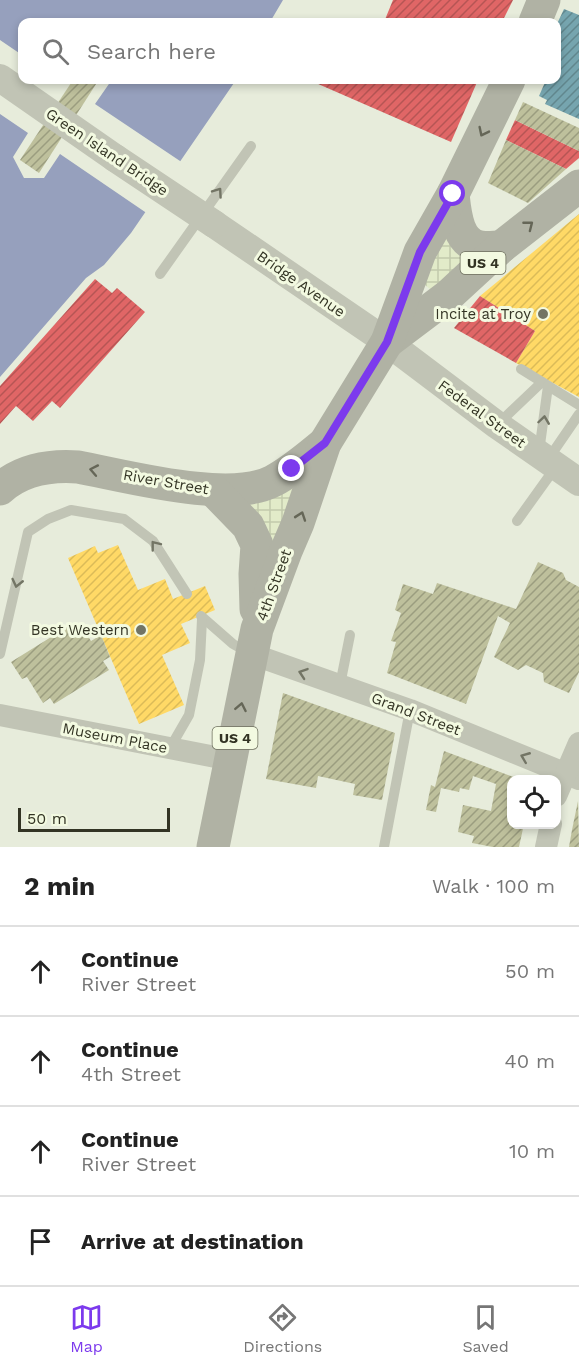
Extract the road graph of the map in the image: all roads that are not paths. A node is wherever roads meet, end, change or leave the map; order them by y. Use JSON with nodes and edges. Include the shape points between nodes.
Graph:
{"nodes":[{"id":1,"x":544,"y":0,"type":"edge"},
{"id":2,"x":537,"y":18,"type":"edge"},
{"id":3,"x":0,"y":78,"type":"edge"},
{"id":4,"x":507,"y":84,"type":"edge"},
{"id":5,"x":251,"y":146,"type":"dead end"},
{"id":6,"x":579,"y":186,"type":"edge"},
{"id":7,"x":453,"y":194,"type":"junction"},
{"id":8,"x":214,"y":224,"type":"joint"},
{"id":9,"x":501,"y":247,"type":"junction"},
{"id":10,"x":160,"y":274,"type":"dead end"},
{"id":11,"x":387,"y":342,"type":"junction"},
{"id":12,"x":521,"y":369,"type":"dead end"},
{"id":13,"x":545,"y":384,"type":"junction"},
{"id":14,"x":579,"y":405,"type":"edge"},
{"id":15,"x":579,"y":414,"type":"edge"},
{"id":16,"x":497,"y":425,"type":"junction"},
{"id":17,"x":325,"y":443,"type":"junction"},
{"id":18,"x":555,"y":466,"type":"edge"},
{"id":19,"x":0,"y":489,"type":"edge"},
{"id":20,"x":214,"y":491,"type":"junction"},
{"id":21,"x":517,"y":521,"type":"dead end"},
{"id":22,"x":187,"y":594,"type":"dead end"},
{"id":23,"x":350,"y":635,"type":"dead end"},
{"id":24,"x":254,"y":642,"type":"junction"},
{"id":25,"x":0,"y":654,"type":"edge"},
{"id":26,"x":340,"y":686,"type":"junction"},
{"id":27,"x":410,"y":710,"type":"junction"},
{"id":28,"x":0,"y":716,"type":"edge"},
{"id":29,"x":579,"y":743,"type":"edge"},
{"id":30,"x":170,"y":748,"type":"junction"},
{"id":31,"x":231,"y":760,"type":"junction"},
{"id":32,"x":572,"y":776,"type":"edge"},
{"id":33,"x":561,"y":790,"type":"edge"},
{"id":34,"x":550,"y":829,"type":"edge"},
{"id":35,"x":213,"y":847,"type":"edge"},
{"id":36,"x":384,"y":847,"type":"edge"},
{"id":37,"x":546,"y":847,"type":"edge"}],
"edges":[{"from":1,"to":2,"type":"main road"},
{"from":3,"to":8,"type":"street","name":"Green Island Bridge","bridge":true},
{"from":4,"to":7,"type":"main road","number":"US 4","one_way":true},
{"from":10,"to":5,"type":"lane","one_way":true},
{"from":9,"to":6,"type":"main road","number":"US 4","one_way":true},
{"from":7,"to":9,"type":"main road","via":[[456,220],[464,238],[478,247]]},
{"from":7,"to":11,"type":"main road","number":"US 4","via":[[420,252]]},
{"from":8,"to":11,"type":"street","name":"Bridge Avenue"},
{"from":9,"to":11,"type":"main road","number":"US 4","via":[[447,296]]},
{"from":11,"to":16,"type":"street","name":"Federal Street"},
{"from":11,"to":17,"type":"main road","name":"4th Street","number":"US 4"},
{"from":12,"to":13,"type":"lane"},
{"from":13,"to":14,"type":"lane"},
{"from":13,"to":16,"type":"lane"},
{"from":18,"to":13,"type":"lane","one_way":true},
{"from":15,"to":18,"type":"lane"},
{"from":16,"to":18,"type":"street","name":"Federal Street"},
{"from":17,"to":20,"type":"main road","name":"River Street","number":"US 4","via":[[272,482]]},
{"from":24,"to":17,"type":"main road","name":"4th Street","number":"US 4","one_way":true},
{"from":18,"to":21,"type":"lane"},
{"from":20,"to":19,"type":"main road","name":"River Street","number":"US 4","one_way":true,"via":[[60,466],[33,471]]},
{"from":20,"to":24,"type":"main road","via":[[248,526],[257,545]]},
{"from":22,"to":25,"type":"lane","one_way":true,"via":[[153,540],[124,519],[71,510],[28,532]]},
{"from":23,"to":26,"type":"lane"},
{"from":26,"to":24,"type":"street","name":"Grand Street","one_way":true},
{"from":24,"to":30,"type":"lane","via":[[233,644],[202,617],[201,660],[189,715]]},
{"from":31,"to":24,"type":"main road","name":"4th Street","number":"US 4","one_way":true},
{"from":26,"to":27,"type":"street","name":"Grand Street"},
{"from":32,"to":27,"type":"street","name":"Grand Street","one_way":true},
{"from":27,"to":36,"type":"lane"},
{"from":28,"to":30,"type":"street","name":"Museum Place"},
{"from":29,"to":32,"type":"street"},
{"from":30,"to":31,"type":"street","name":"Museum Place"},
{"from":31,"to":35,"type":"main road","name":"4th Street","number":"US 4"},
{"from":32,"to":33,"type":"street"},
{"from":34,"to":37,"type":"street"}]}
